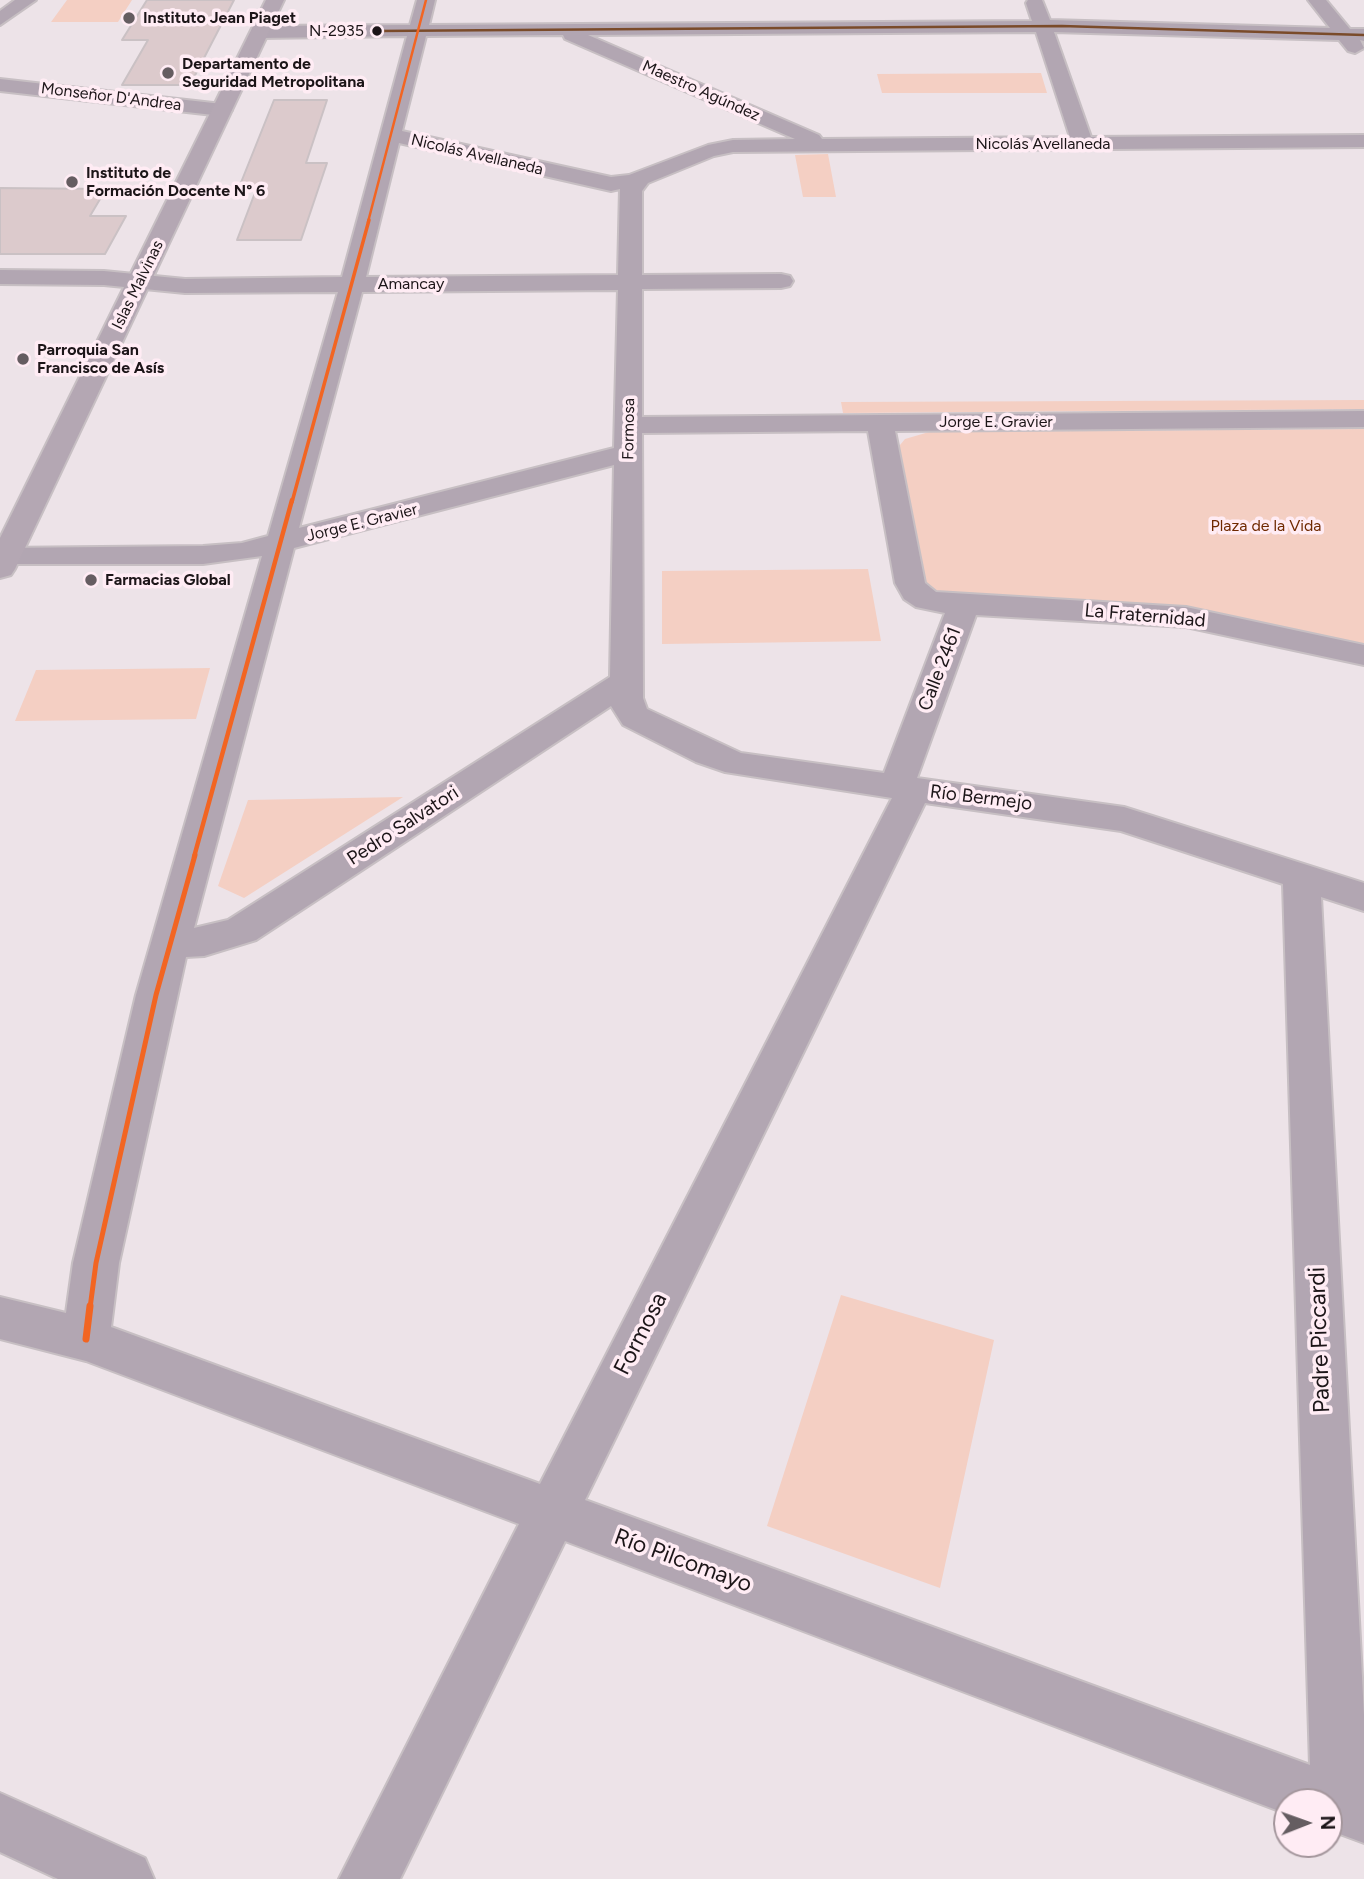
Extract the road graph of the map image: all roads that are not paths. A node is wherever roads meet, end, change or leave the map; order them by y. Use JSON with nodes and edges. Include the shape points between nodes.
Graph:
{"nodes":[{"id":1,"x":27,"y":0,"type":"edge"},
{"id":2,"x":275,"y":0,"type":"edge"},
{"id":3,"x":1034,"y":0,"type":"edge"},
{"id":4,"x":1317,"y":0,"type":"edge"},
{"id":5,"x":422,"y":15,"type":"edge"},
{"id":6,"x":0,"y":19,"type":"edge"},
{"id":7,"x":1043,"y":26,"type":"junction"},
{"id":8,"x":561,"y":30,"type":"junction"},
{"id":9,"x":260,"y":32,"type":"junction"},
{"id":10,"x":1354,"y":35,"type":"edge"},
{"id":11,"x":1364,"y":58,"type":"edge"},
{"id":12,"x":0,"y":85,"type":"edge"},
{"id":13,"x":222,"y":110,"type":"junction"},
{"id":14,"x":774,"y":123,"type":"junction"},
{"id":15,"x":184,"y":130,"type":"dead end"},
{"id":16,"x":210,"y":133,"type":"junction"},
{"id":17,"x":391,"y":135,"type":"junction"},
{"id":18,"x":1364,"y":141,"type":"edge"},
{"id":19,"x":1083,"y":143,"type":"junction"},
{"id":20,"x":844,"y":145,"type":"junction"},
{"id":21,"x":722,"y":147,"type":"junction"},
{"id":22,"x":639,"y":180,"type":"junction"},
{"id":23,"x":0,"y":277,"type":"edge"},
{"id":24,"x":781,"y":281,"type":"dead end"},
{"id":25,"x":139,"y":282,"type":"junction"},
{"id":26,"x":631,"y":282,"type":"junction"},
{"id":27,"x":352,"y":284,"type":"junction"},
{"id":28,"x":1364,"y":419,"type":"edge"},
{"id":29,"x":880,"y":423,"type":"junction"},
{"id":30,"x":629,"y":439,"type":"junction"},
{"id":31,"x":279,"y":544,"type":"junction"},
{"id":32,"x":3,"y":562,"type":"edge"},
{"id":33,"x":964,"y":605,"type":"junction"},
{"id":34,"x":1364,"y":655,"type":"edge"},
{"id":35,"x":626,"y":681,"type":"junction"},
{"id":36,"x":905,"y":788,"type":"junction"},
{"id":37,"x":1301,"y":876,"type":"junction"},
{"id":38,"x":1364,"y":897,"type":"edge"},
{"id":39,"x":170,"y":944,"type":"junction"},
{"id":40,"x":0,"y":1318,"type":"edge"},
{"id":41,"x":86,"y":1339,"type":"junction"},
{"id":42,"x":552,"y":1512,"type":"junction"},
{"id":43,"x":1352,"y":1809,"type":"edge"},
{"id":44,"x":0,"y":1822,"type":"edge"},
{"id":45,"x":124,"y":1879,"type":"edge"},
{"id":46,"x":369,"y":1879,"type":"edge"}],
"edges":[{"from":1,"to":6,"type":"street"},
{"from":2,"to":9,"type":"main road","name":"Islas Malvinas"},
{"from":3,"to":7,"type":"street"},
{"from":4,"to":10,"type":"street"},
{"from":5,"to":8,"type":"street"},
{"from":5,"to":9,"type":"street"},
{"from":5,"to":17,"type":"street"},
{"from":7,"to":8,"type":"street","via":[[679,19]]},
{"from":7,"to":10,"type":"street"},
{"from":7,"to":19,"type":"street"},
{"from":8,"to":14,"type":"street","name":"Maestro Agúndez"},
{"from":9,"to":13,"type":"main road","name":"Islas Malvinas"},
{"from":10,"to":11,"type":"street"},
{"from":12,"to":13,"type":"street","name":"Monseñor D'Andrea"},
{"from":13,"to":16,"type":"main road","name":"Islas Malvinas"},
{"from":14,"to":20,"type":"street","name":"Maestro Agúndez","via":[[812,139]]},
{"from":14,"to":21,"type":"street","name":"Nicolás Avellaneda"},
{"from":15,"to":16,"type":"street","name":"Monseñor D'Andrea"},
{"from":16,"to":25,"type":"main road","name":"Islas Malvinas"},
{"from":17,"to":22,"type":"street","name":"Nicolás Avellaneda","via":[[600,183]]},
{"from":17,"to":27,"type":"street"},
{"from":18,"to":19,"type":"street","name":"Nicolás Avellaneda"},
{"from":19,"to":20,"type":"street","name":"Nicolás Avellaneda"},
{"from":20,"to":21,"type":"street","name":"Nicolás Avellaneda"},
{"from":21,"to":22,"type":"street","name":"Nicolás Avellaneda"},
{"from":22,"to":26,"type":"street","name":"Formosa","via":[[631,190]]},
{"from":23,"to":25,"type":"street","name":"Amancay"},
{"from":24,"to":26,"type":"street","name":"Amancay"},
{"from":25,"to":27,"type":"street","name":"Amancay","via":[[185,286]]},
{"from":25,"to":32,"type":"main road","name":"Islas Malvinas"},
{"from":26,"to":27,"type":"street","name":"Amancay"},
{"from":26,"to":30,"type":"street","name":"Formosa"},
{"from":27,"to":31,"type":"street"},
{"from":28,"to":29,"type":"street","name":"Jorge E. Gravier"},
{"from":29,"to":30,"type":"street","name":"Jorge E. Gravier"},
{"from":29,"to":33,"type":"street","name":"Calle 2461","via":[[912,587],[927,600]]},
{"from":30,"to":31,"type":"street","name":"Jorge E. Gravier"},
{"from":30,"to":35,"type":"street","name":"Formosa"},
{"from":31,"to":32,"type":"street","name":"Jorge E. Gravier","via":[[203,555]]},
{"from":31,"to":39,"type":"street"},
{"from":33,"to":34,"type":"street","name":"La Fraternidad","via":[[1186,617]]},
{"from":33,"to":36,"type":"street","name":"Calle 2461"},
{"from":35,"to":36,"type":"street","name":"Río Bermejo","via":[[628,709],[635,717],[715,757],[756,768]]},
{"from":35,"to":39,"type":"street","name":"Pedro Salvatori","via":[[242,930],[204,942]]},
{"from":36,"to":37,"type":"street","name":"Río Bermejo","via":[[1124,819]]},
{"from":36,"to":42,"type":"street","name":"Formosa"},
{"from":37,"to":38,"type":"street","name":"Río Bermejo"},
{"from":37,"to":43,"type":"street","name":"Padre Piccardi"},
{"from":39,"to":41,"type":"street","via":[[96,1263]]},
{"from":40,"to":41,"type":"street","name":"Río Pilcomayo"},
{"from":41,"to":42,"type":"street","name":"Río Pilcomayo"},
{"from":42,"to":43,"type":"street","name":"Río Pilcomayo"},
{"from":42,"to":46,"type":"street","name":"Formosa"},
{"from":44,"to":45,"type":"street"}]}
